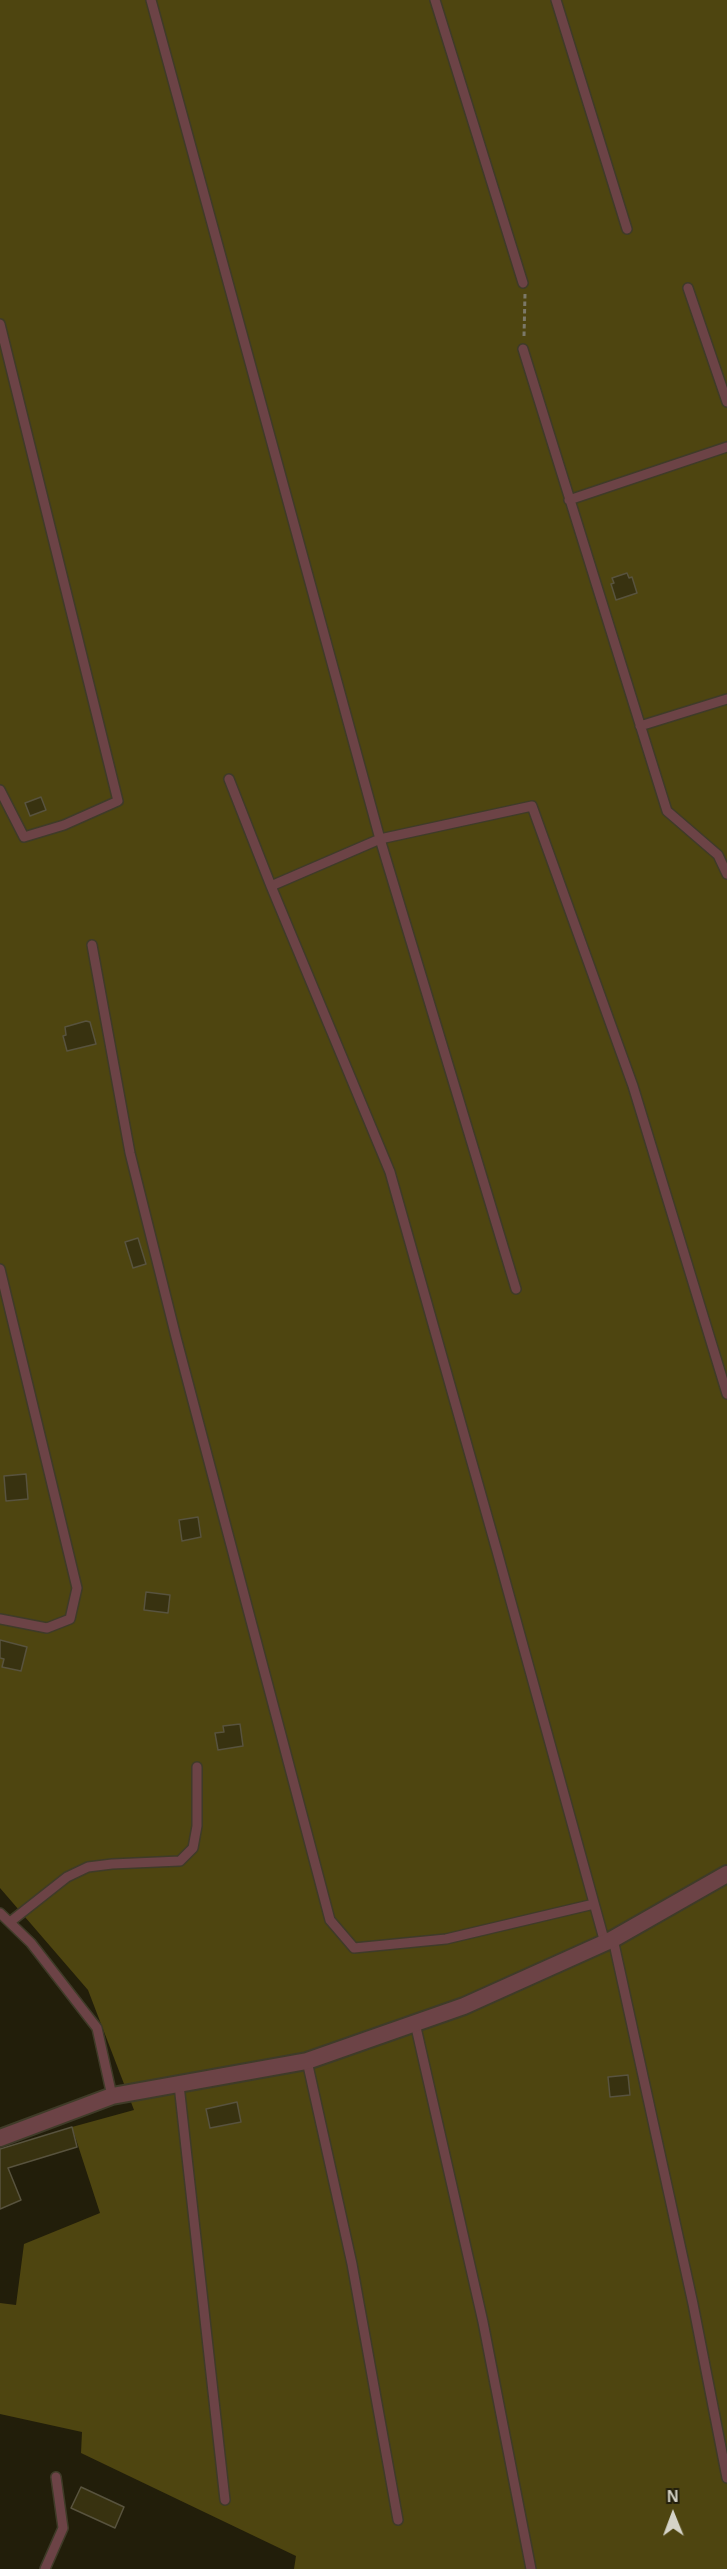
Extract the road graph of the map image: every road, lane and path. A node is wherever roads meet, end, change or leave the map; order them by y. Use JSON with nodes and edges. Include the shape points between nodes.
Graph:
{"nodes":[{"id":1,"x":152,"y":0,"type":"edge"},
{"id":2,"x":435,"y":0,"type":"edge"},
{"id":3,"x":556,"y":0,"type":"edge"},
{"id":4,"x":627,"y":229,"type":"dead end"},
{"id":5,"x":523,"y":283,"type":"joint"},
{"id":6,"x":688,"y":288,"type":"dead end"},
{"id":7,"x":0,"y":324,"type":"edge"},
{"id":8,"x":523,"y":350,"type":"joint"},
{"id":9,"x":727,"y":402,"type":"edge"},
{"id":10,"x":727,"y":447,"type":"edge"},
{"id":11,"x":569,"y":500,"type":"junction"},
{"id":12,"x":727,"y":699,"type":"edge"},
{"id":13,"x":640,"y":726,"type":"junction"},
{"id":14,"x":229,"y":779,"type":"dead end"},
{"id":15,"x":0,"y":790,"type":"edge"},
{"id":16,"x":380,"y":839,"type":"junction"},
{"id":17,"x":727,"y":874,"type":"edge"},
{"id":18,"x":271,"y":886,"type":"junction"},
{"id":19,"x":92,"y":945,"type":"dead end"},
{"id":20,"x":0,"y":1269,"type":"edge"},
{"id":21,"x":516,"y":1289,"type":"dead end"},
{"id":22,"x":727,"y":1394,"type":"edge"},
{"id":23,"x":0,"y":1619,"type":"edge"},
{"id":24,"x":197,"y":1767,"type":"dead end"},
{"id":25,"x":727,"y":1874,"type":"edge"},
{"id":26,"x":594,"y":1904,"type":"junction"},
{"id":27,"x":0,"y":1913,"type":"edge"},
{"id":28,"x":10,"y":1922,"type":"junction"},
{"id":29,"x":609,"y":1941,"type":"junction"},
{"id":30,"x":416,"y":2023,"type":"junction"},
{"id":31,"x":307,"y":2061,"type":"junction"},
{"id":32,"x":179,"y":2085,"type":"junction"},
{"id":33,"x":112,"y":2096,"type":"junction"},
{"id":34,"x":0,"y":2138,"type":"edge"},
{"id":35,"x":56,"y":2477,"type":"dead end"},
{"id":36,"x":727,"y":2478,"type":"edge"},
{"id":37,"x":225,"y":2500,"type":"dead end"},
{"id":38,"x":398,"y":2520,"type":"dead end"},
{"id":39,"x":45,"y":2569,"type":"edge"},
{"id":40,"x":531,"y":2569,"type":"edge"}],
"edges":[{"from":1,"to":16,"type":"lane"},
{"from":2,"to":5,"type":"lane"},
{"from":3,"to":4,"type":"lane"},
{"from":5,"to":8,"type":"path"},
{"from":6,"to":9,"type":"lane"},
{"from":7,"to":15,"type":"lane","via":[[118,801],[64,825],[24,837]]},
{"from":8,"to":11,"type":"lane"},
{"from":10,"to":11,"type":"lane"},
{"from":11,"to":13,"type":"lane"},
{"from":12,"to":13,"type":"lane"},
{"from":13,"to":17,"type":"lane","via":[[667,811],[718,855]]},
{"from":14,"to":18,"type":"lane"},
{"from":16,"to":18,"type":"lane"},
{"from":16,"to":21,"type":"lane"},
{"from":16,"to":22,"type":"lane","via":[[532,806],[633,1086]]},
{"from":18,"to":26,"type":"lane","via":[[390,1172]]},
{"from":19,"to":26,"type":"lane","via":[[136,1176],[330,1920],[354,1948],[446,1939]]},
{"from":20,"to":23,"type":"lane","via":[[77,1588],[70,1619],[46,1628]]},
{"from":24,"to":28,"type":"lane","via":[[197,1826],[193,1848],[180,1861],[88,1867],[67,1877]]},
{"from":25,"to":29,"type":"street"},
{"from":26,"to":29,"type":"lane"},
{"from":27,"to":28,"type":"lane"},
{"from":28,"to":33,"type":"lane","via":[[97,2028]]},
{"from":29,"to":30,"type":"street","via":[[464,2006]]},
{"from":29,"to":36,"type":"lane","via":[[693,2304]]},
{"from":30,"to":31,"type":"street"},
{"from":30,"to":40,"type":"lane","via":[[483,2322]]},
{"from":31,"to":32,"type":"street"},
{"from":31,"to":38,"type":"lane","via":[[352,2264]]},
{"from":32,"to":33,"type":"street"},
{"from":32,"to":37,"type":"lane"},
{"from":33,"to":34,"type":"street"},
{"from":35,"to":39,"type":"lane","via":[[63,2528]]}]}
